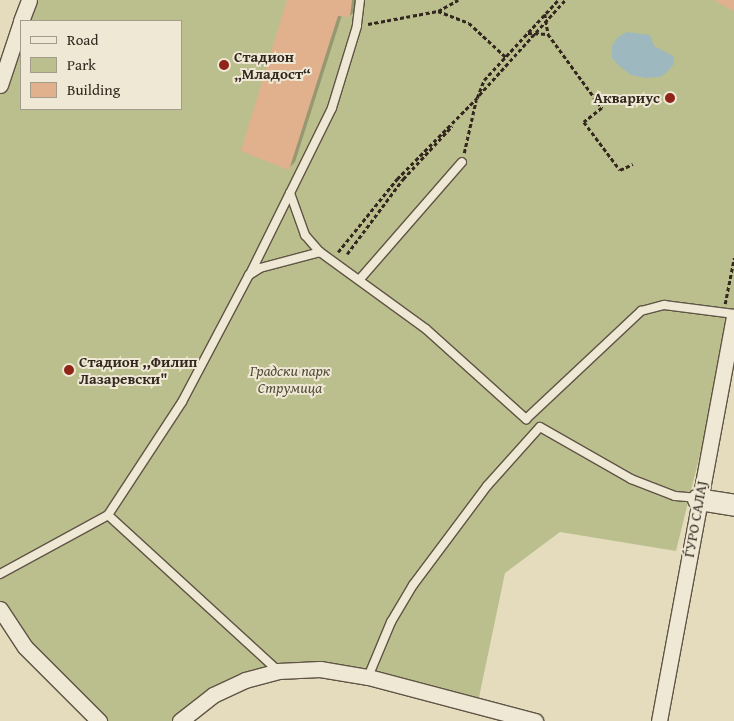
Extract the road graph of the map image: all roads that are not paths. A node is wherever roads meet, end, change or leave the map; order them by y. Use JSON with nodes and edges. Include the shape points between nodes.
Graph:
{"nodes":[{"id":1,"x":28,"y":0,"type":"edge"},
{"id":2,"x":360,"y":0,"type":"edge"},
{"id":3,"x":22,"y":20,"type":"edge"},
{"id":4,"x":20,"y":25,"type":"edge"},
{"id":5,"x":0,"y":85,"type":"edge"},
{"id":6,"x":462,"y":162,"type":"road end"},
{"id":7,"x":290,"y":193,"type":"junction"},
{"id":8,"x":320,"y":252,"type":"junction"},
{"id":9,"x":249,"y":276,"type":"junction"},
{"id":10,"x":360,"y":280,"type":"junction"},
{"id":11,"x":734,"y":316,"type":"edge"},
{"id":12,"x":732,"y":340,"type":"edge"},
{"id":13,"x":526,"y":419,"type":"junction"},
{"id":14,"x":540,"y":427,"type":"junction"},
{"id":15,"x":698,"y":499,"type":"junction"},
{"id":16,"x":734,"y":505,"type":"edge"},
{"id":17,"x":108,"y":515,"type":"junction"},
{"id":18,"x":0,"y":574,"type":"edge"},
{"id":19,"x":0,"y":609,"type":"edge"},
{"id":20,"x":278,"y":671,"type":"junction"},
{"id":21,"x":368,"y":677,"type":"junction"},
{"id":22,"x":99,"y":721,"type":"edge"},
{"id":23,"x":180,"y":721,"type":"edge"},
{"id":24,"x":535,"y":721,"type":"edge"},
{"id":25,"x":659,"y":721,"type":"edge"}],
"edges":[{"from":1,"to":3,"type":"street"},
{"from":2,"to":7,"type":"lane","via":[[357,26],[332,108]]},
{"from":4,"to":5,"type":"street"},
{"from":6,"to":10,"type":"lane"},
{"from":7,"to":8,"type":"lane","via":[[305,235]]},
{"from":7,"to":9,"type":"lane"},
{"from":8,"to":9,"type":"lane","via":[[260,268]]},
{"from":8,"to":10,"type":"lane"},
{"from":9,"to":17,"type":"lane","via":[[182,402]]},
{"from":10,"to":13,"type":"lane","via":[[426,329]]},
{"from":11,"to":12,"type":"street","name":"ЃУРО САЛАЈ"},
{"from":11,"to":13,"type":"lane","via":[[664,305],[642,311]]},
{"from":12,"to":15,"type":"street","name":"ЃУРО САЛАЈ"},
{"from":13,"to":14,"type":"lane"},
{"from":14,"to":15,"type":"lane","via":[[631,478],[675,496]]},
{"from":14,"to":21,"type":"lane","via":[[486,486],[413,585],[391,622]]},
{"from":15,"to":16,"type":"street"},
{"from":15,"to":25,"type":"street","name":"ЃУРО САЛАЈ"},
{"from":17,"to":18,"type":"lane"},
{"from":17,"to":20,"type":"lane"},
{"from":19,"to":22,"type":"street","via":[[25,647]]},
{"from":20,"to":21,"type":"street","via":[[320,669]]},
{"from":20,"to":23,"type":"street","via":[[229,687]]},
{"from":21,"to":24,"type":"street"}]}
